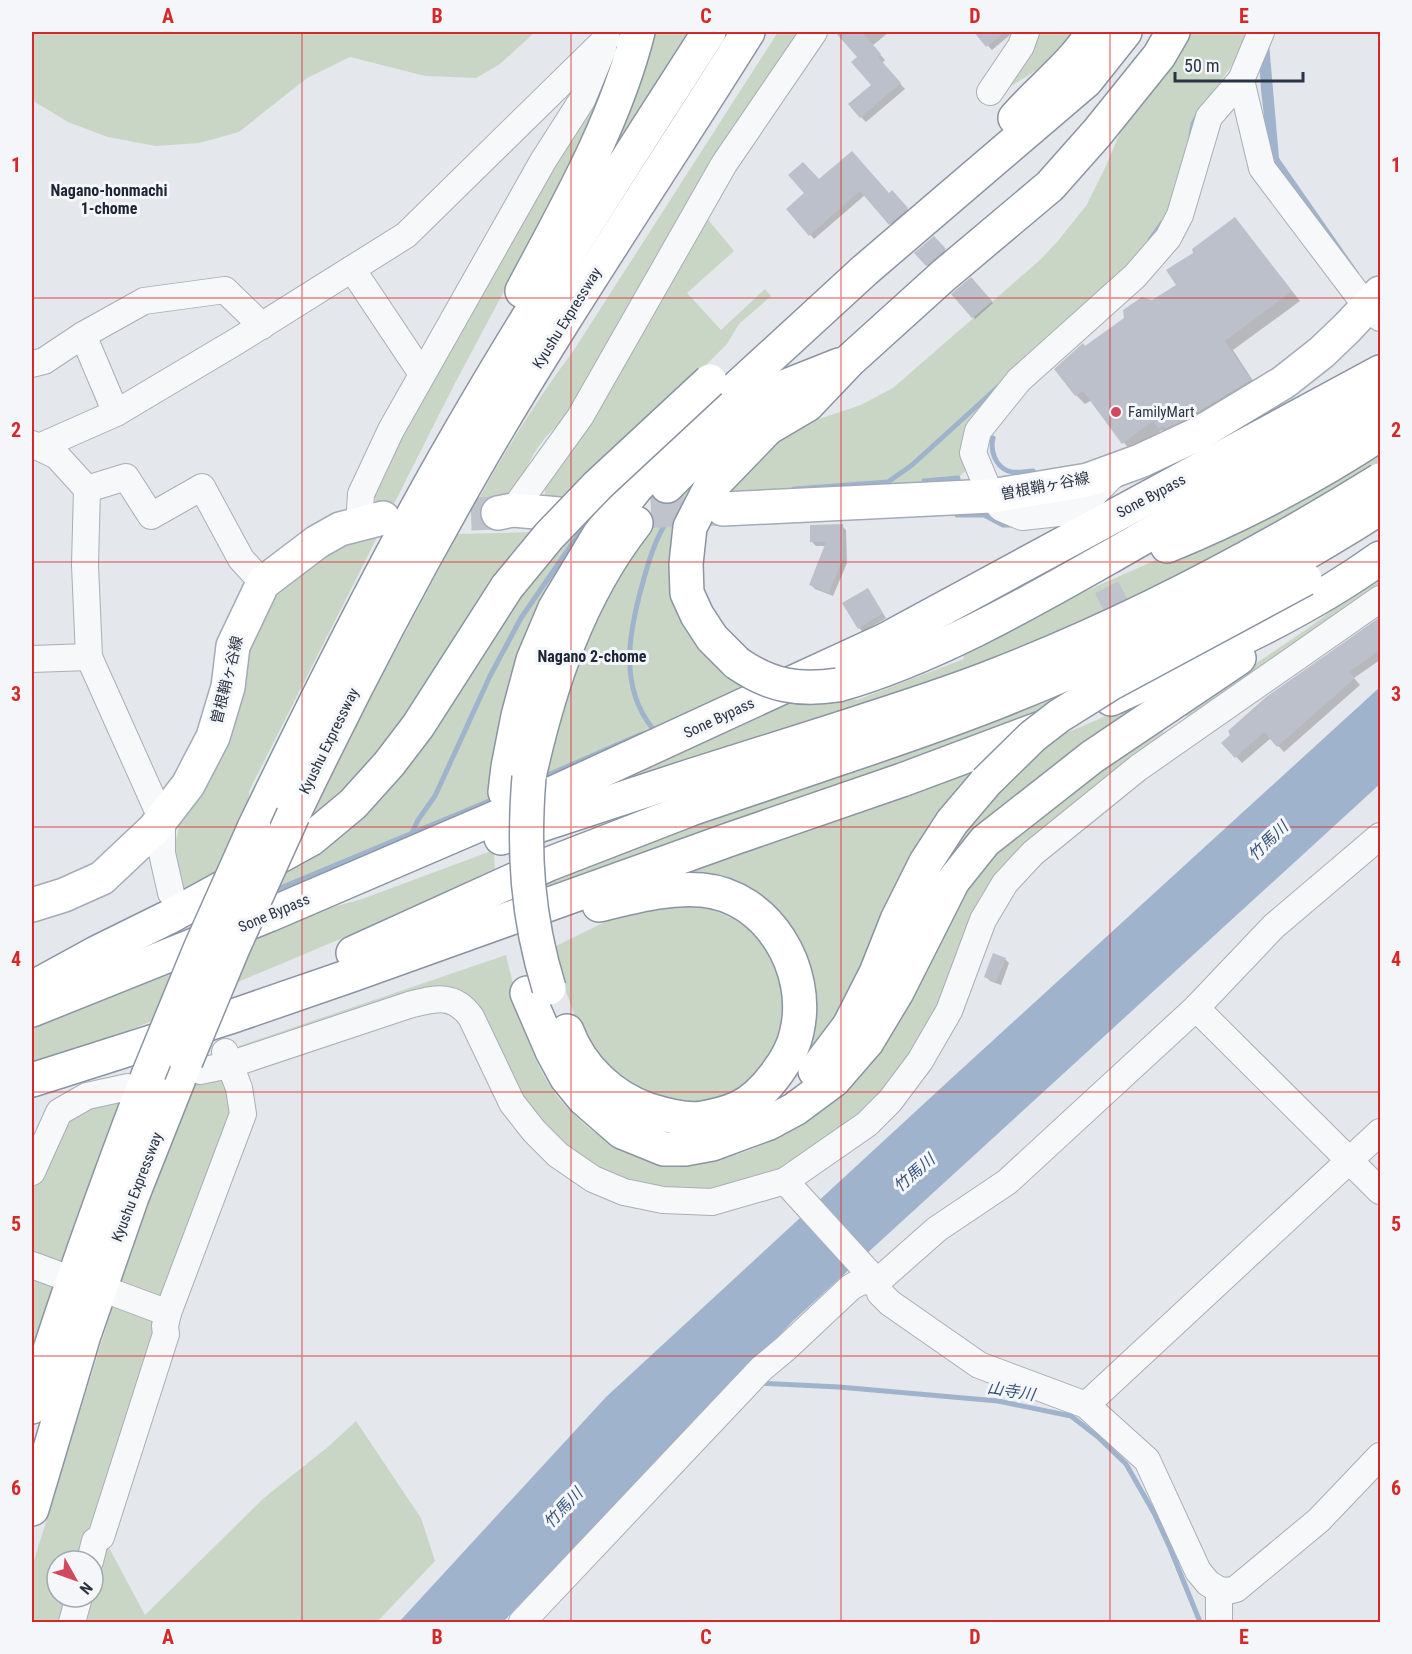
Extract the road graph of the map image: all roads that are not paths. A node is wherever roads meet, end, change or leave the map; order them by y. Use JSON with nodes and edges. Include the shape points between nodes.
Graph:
{"nodes":[{"id":1,"x":638,"y":32,"type":"edge"},
{"id":2,"x":709,"y":32,"type":"edge"},
{"id":3,"x":748,"y":32,"type":"edge"},
{"id":4,"x":755,"y":32,"type":"edge"},
{"id":5,"x":814,"y":32,"type":"edge"},
{"id":6,"x":1026,"y":32,"type":"edge"},
{"id":7,"x":1093,"y":32,"type":"edge"},
{"id":8,"x":1125,"y":32,"type":"edge"},
{"id":9,"x":1147,"y":32,"type":"edge"},
{"id":10,"x":1173,"y":32,"type":"edge"},
{"id":11,"x":608,"y":35,"type":"edge"},
{"id":12,"x":1259,"y":37,"type":"edge"},
{"id":13,"x":722,"y":73,"type":"junction"},
{"id":14,"x":1241,"y":80,"type":"junction"},
{"id":15,"x":990,"y":92,"type":"dead end"},
{"id":16,"x":1050,"y":186,"type":"junction"},
{"id":17,"x":939,"y":206,"type":"junction"},
{"id":18,"x":352,"y":269,"type":"junction"},
{"id":19,"x":865,"y":270,"type":"junction"},
{"id":20,"x":1375,"y":305,"type":"edge"},
{"id":21,"x":262,"y":326,"type":"junction"},
{"id":22,"x":83,"y":334,"type":"junction"},
{"id":23,"x":849,"y":361,"type":"junction"},
{"id":24,"x":32,"y":364,"type":"edge"},
{"id":25,"x":1380,"y":372,"type":"edge"},
{"id":26,"x":422,"y":374,"type":"junction"},
{"id":27,"x":1380,"y":402,"type":"edge"},
{"id":28,"x":116,"y":413,"type":"junction"},
{"id":29,"x":1380,"y":434,"type":"edge"},
{"id":30,"x":35,"y":445,"type":"edge"},
{"id":31,"x":1380,"y":480,"type":"edge"},
{"id":32,"x":87,"y":489,"type":"junction"},
{"id":33,"x":991,"y":496,"type":"junction"},
{"id":34,"x":1380,"y":508,"type":"edge"},
{"id":35,"x":723,"y":509,"type":"tunnel mouth"},
{"id":36,"x":505,"y":511,"type":"joint"},
{"id":37,"x":559,"y":514,"type":"dead end"},
{"id":38,"x":371,"y":522,"type":"joint"},
{"id":39,"x":1380,"y":532,"type":"edge"},
{"id":40,"x":1380,"y":558,"type":"edge"},
{"id":41,"x":380,"y":574,"type":"junction"},
{"id":42,"x":263,"y":583,"type":"junction"},
{"id":43,"x":1346,"y":583,"type":"junction"},
{"id":44,"x":1380,"y":599,"type":"edge"},
{"id":45,"x":1032,"y":600,"type":"junction"},
{"id":46,"x":89,"y":657,"type":"junction"},
{"id":47,"x":32,"y":659,"type":"edge"},
{"id":48,"x":844,"y":742,"type":"junction"},
{"id":49,"x":517,"y":784,"type":"junction"},
{"id":50,"x":162,"y":820,"type":"junction"},
{"id":51,"x":1380,"y":836,"type":"edge"},
{"id":52,"x":171,"y":893,"type":"dead end"},
{"id":53,"x":32,"y":905,"type":"edge"},
{"id":54,"x":269,"y":915,"type":"junction"},
{"id":55,"x":32,"y":988,"type":"edge"},
{"id":56,"x":538,"y":991,"type":"junction"},
{"id":57,"x":1196,"y":1008,"type":"junction"},
{"id":58,"x":32,"y":1011,"type":"edge"},
{"id":59,"x":236,"y":1015,"type":"junction"},
{"id":60,"x":227,"y":1058,"type":"junction"},
{"id":61,"x":193,"y":1066,"type":"junction"},
{"id":62,"x":38,"y":1078,"type":"edge"},
{"id":63,"x":138,"y":1080,"type":"junction"},
{"id":64,"x":69,"y":1106,"type":"junction"},
{"id":65,"x":746,"y":1131,"type":"junction"},
{"id":66,"x":1380,"y":1132,"type":"edge"},
{"id":67,"x":1350,"y":1160,"type":"junction"},
{"id":68,"x":32,"y":1172,"type":"edge"},
{"id":69,"x":785,"y":1181,"type":"junction"},
{"id":70,"x":1380,"y":1191,"type":"edge"},
{"id":71,"x":32,"y":1265,"type":"edge"},
{"id":72,"x":59,"y":1275,"type":"dead end"},
{"id":73,"x":870,"y":1275,"type":"junction"},
{"id":74,"x":117,"y":1294,"type":"dead end"},
{"id":75,"x":168,"y":1313,"type":"junction"},
{"id":76,"x":1086,"y":1405,"type":"junction"},
{"id":77,"x":32,"y":1407,"type":"edge"},
{"id":78,"x":1380,"y":1456,"type":"edge"},
{"id":79,"x":32,"y":1509,"type":"edge"},
{"id":80,"x":93,"y":1549,"type":"edge"},
{"id":81,"x":1219,"y":1590,"type":"junction"},
{"id":82,"x":522,"y":1623,"type":"edge"},
{"id":83,"x":1219,"y":1623,"type":"edge"}],
"edges":[{"from":1,"to":41,"type":"main road","via":[[600,137]]},
{"from":2,"to":41,"type":"main road","name":"Kyushu Expressway","via":[[536,306]]},
{"from":3,"to":13,"type":"main road","name":"Kyushu Expressway"},
{"from":4,"to":13,"type":"main road"},
{"from":5,"to":36,"type":"street","via":[[724,164],[580,417]]},
{"from":6,"to":15,"type":"street"},
{"from":7,"to":17,"type":"main road"},
{"from":8,"to":17,"type":"main road","via":[[1086,81]]},
{"from":9,"to":16,"type":"main road","via":[[1082,113]]},
{"from":10,"to":16,"type":"main road","via":[[1159,56]]},
{"from":11,"to":18,"type":"street","via":[[406,235]]},
{"from":11,"to":26,"type":"street","via":[[582,100]]},
{"from":12,"to":14,"type":"street"},
{"from":13,"to":61,"type":"main road","name":"Kyushu Expressway","bridge":true,"via":[[561,326],[408,587],[351,695],[233,948]]},
{"from":14,"to":20,"type":"street","via":[[1262,168]]},
{"from":14,"to":33,"type":"street","via":[[1209,117],[1179,215],[1168,238],[1135,276],[1019,380],[978,431],[973,453]]},
{"from":16,"to":23,"type":"main road"},
{"from":17,"to":19,"type":"main road"},
{"from":18,"to":21,"type":"street"},
{"from":18,"to":26,"type":"street"},
{"from":19,"to":49,"type":"main road","via":[[693,428],[636,488],[599,535],[555,608],[533,660],[507,767]]},
{"from":19,"to":55,"type":"main road","bridge":true,"via":[[710,381],[598,484],[507,587],[401,749],[353,804],[311,839]]},
{"from":20,"to":33,"type":"main road","name":"曽根鞘ヶ谷線","via":[[1275,388],[1198,434],[1088,480]]},
{"from":21,"to":22,"type":"street","via":[[225,290],[144,301]]},
{"from":21,"to":28,"type":"street"},
{"from":22,"to":24,"type":"street","via":[[44,361]]},
{"from":22,"to":28,"type":"street"},
{"from":23,"to":45,"type":"main road","bridge":true,"via":[[807,405],[768,428],[710,488],[690,528],[687,593],[712,638],[753,674],[813,689],[866,677],[911,660]]},
{"from":23,"to":49,"type":"main road","via":[[786,386],[755,406],[681,472],[620,544],[578,620]]},
{"from":25,"to":54,"type":"main road","name":"Sone Bypass","via":[[885,640],[554,794]]},
{"from":26,"to":38,"type":"street","via":[[361,494]]},
{"from":27,"to":45,"type":"main road"},
{"from":28,"to":30,"type":"street"},
{"from":29,"to":45,"type":"main road","via":[[1308,477],[1179,541]]},
{"from":30,"to":32,"type":"street","via":[[57,456]]},
{"from":31,"to":48,"type":"main road","bridge":true,"via":[[1273,543],[1134,615]]},
{"from":32,"to":42,"type":"street","via":[[126,477],[151,516],[202,488],[241,559]]},
{"from":32,"to":46,"type":"street"},
{"from":33,"to":35,"type":"main road","name":"曽根鞘ヶ谷線"},
{"from":34,"to":48,"type":"main road","bridge":true,"via":[[1212,604],[1085,665],[1004,700]]},
{"from":36,"to":37,"type":"main road"},
{"from":38,"to":42,"type":"main road","name":"曽根鞘ヶ谷線","via":[[340,529]]},
{"from":39,"to":65,"type":"main road","bridge":true,"via":[[1265,602],[1100,690],[1033,736],[952,822],[926,862],[849,1026],[824,1061],[798,1089]]},
{"from":40,"to":43,"type":"main road"},
{"from":41,"to":63,"type":"main road","name":"Kyushu Expressway","bridge":true,"via":[[317,696]]},
{"from":42,"to":50,"type":"main road","name":"曽根鞘ヶ谷線","via":[[233,646],[228,687],[213,737],[188,784]]},
{"from":43,"to":59,"type":"main road","via":[[1260,630],[1105,702],[1001,744]]},
{"from":43,"to":65,"type":"main road","via":[[1092,757],[985,841],[953,882],[867,1042],[834,1080],[795,1109],[769,1124]]},
{"from":44,"to":69,"type":"street","via":[[1256,687],[1179,728],[1033,853],[1005,883],[983,920],[949,1011],[920,1061],[890,1101],[867,1124]]},
{"from":46,"to":47,"type":"street"},
{"from":46,"to":50,"type":"street"},
{"from":48,"to":54,"type":"main road","via":[[690,776]]},
{"from":48,"to":62,"type":"main road","via":[[691,809],[549,864],[249,998]]},
{"from":49,"to":56,"type":"main road","bridge":true,"via":[[539,956]]},
{"from":50,"to":52,"type":"street","via":[[162,853]]},
{"from":50,"to":53,"type":"main road","name":"曽根鞘ヶ谷線","via":[[102,878]]},
{"from":51,"to":57,"type":"street","via":[[1274,926]]},
{"from":54,"to":58,"type":"main road","name":"Sone Bypass"},
{"from":56,"to":59,"type":"main road","via":[[584,1063],[602,1083],[625,1100],[665,1116],[701,1119],[739,1108],[765,1088],[784,1063],[797,1032],[800,1007],[795,975],[783,943],[764,918],[736,899],[704,890],[668,889],[564,914],[413,967]]},
{"from":56,"to":65,"type":"main road","via":[[552,1051],[566,1077],[584,1100],[622,1132],[664,1149],[685,1149]]},
{"from":57,"to":67,"type":"street"},
{"from":57,"to":73,"type":"street","via":[[1007,1182]]},
{"from":59,"to":62,"type":"main road"},
{"from":60,"to":61,"type":"street"},
{"from":60,"to":69,"type":"street","via":[[409,1005],[437,998],[452,1000],[471,1017],[512,1103],[534,1131],[558,1155],[593,1179],[624,1192],[663,1200],[712,1202]]},
{"from":60,"to":75,"type":"street","via":[[239,1088],[243,1114]]},
{"from":61,"to":79,"type":"main road","name":"Kyushu Expressway","via":[[132,1197],[88,1324]]},
{"from":62,"to":64,"type":"street"},
{"from":63,"to":64,"type":"street","via":[[87,1096]]},
{"from":63,"to":77,"type":"main road","name":"Kyushu Expressway"},
{"from":64,"to":68,"type":"street","via":[[59,1112]]},
{"from":66,"to":67,"type":"street"},
{"from":67,"to":70,"type":"street"},
{"from":67,"to":76,"type":"street"},
{"from":69,"to":73,"type":"street"},
{"from":71,"to":72,"type":"street"},
{"from":73,"to":76,"type":"street","via":[[890,1303],[979,1365]]},
{"from":73,"to":82,"type":"street","via":[[851,1287],[761,1369]]},
{"from":74,"to":75,"type":"street"},
{"from":75,"to":80,"type":"street","via":[[163,1346],[101,1537]]},
{"from":76,"to":81,"type":"street","via":[[1147,1460],[1198,1571]]},
{"from":78,"to":81,"type":"street","via":[[1319,1520],[1248,1580],[1236,1589]]},
{"from":81,"to":83,"type":"street"}]}
